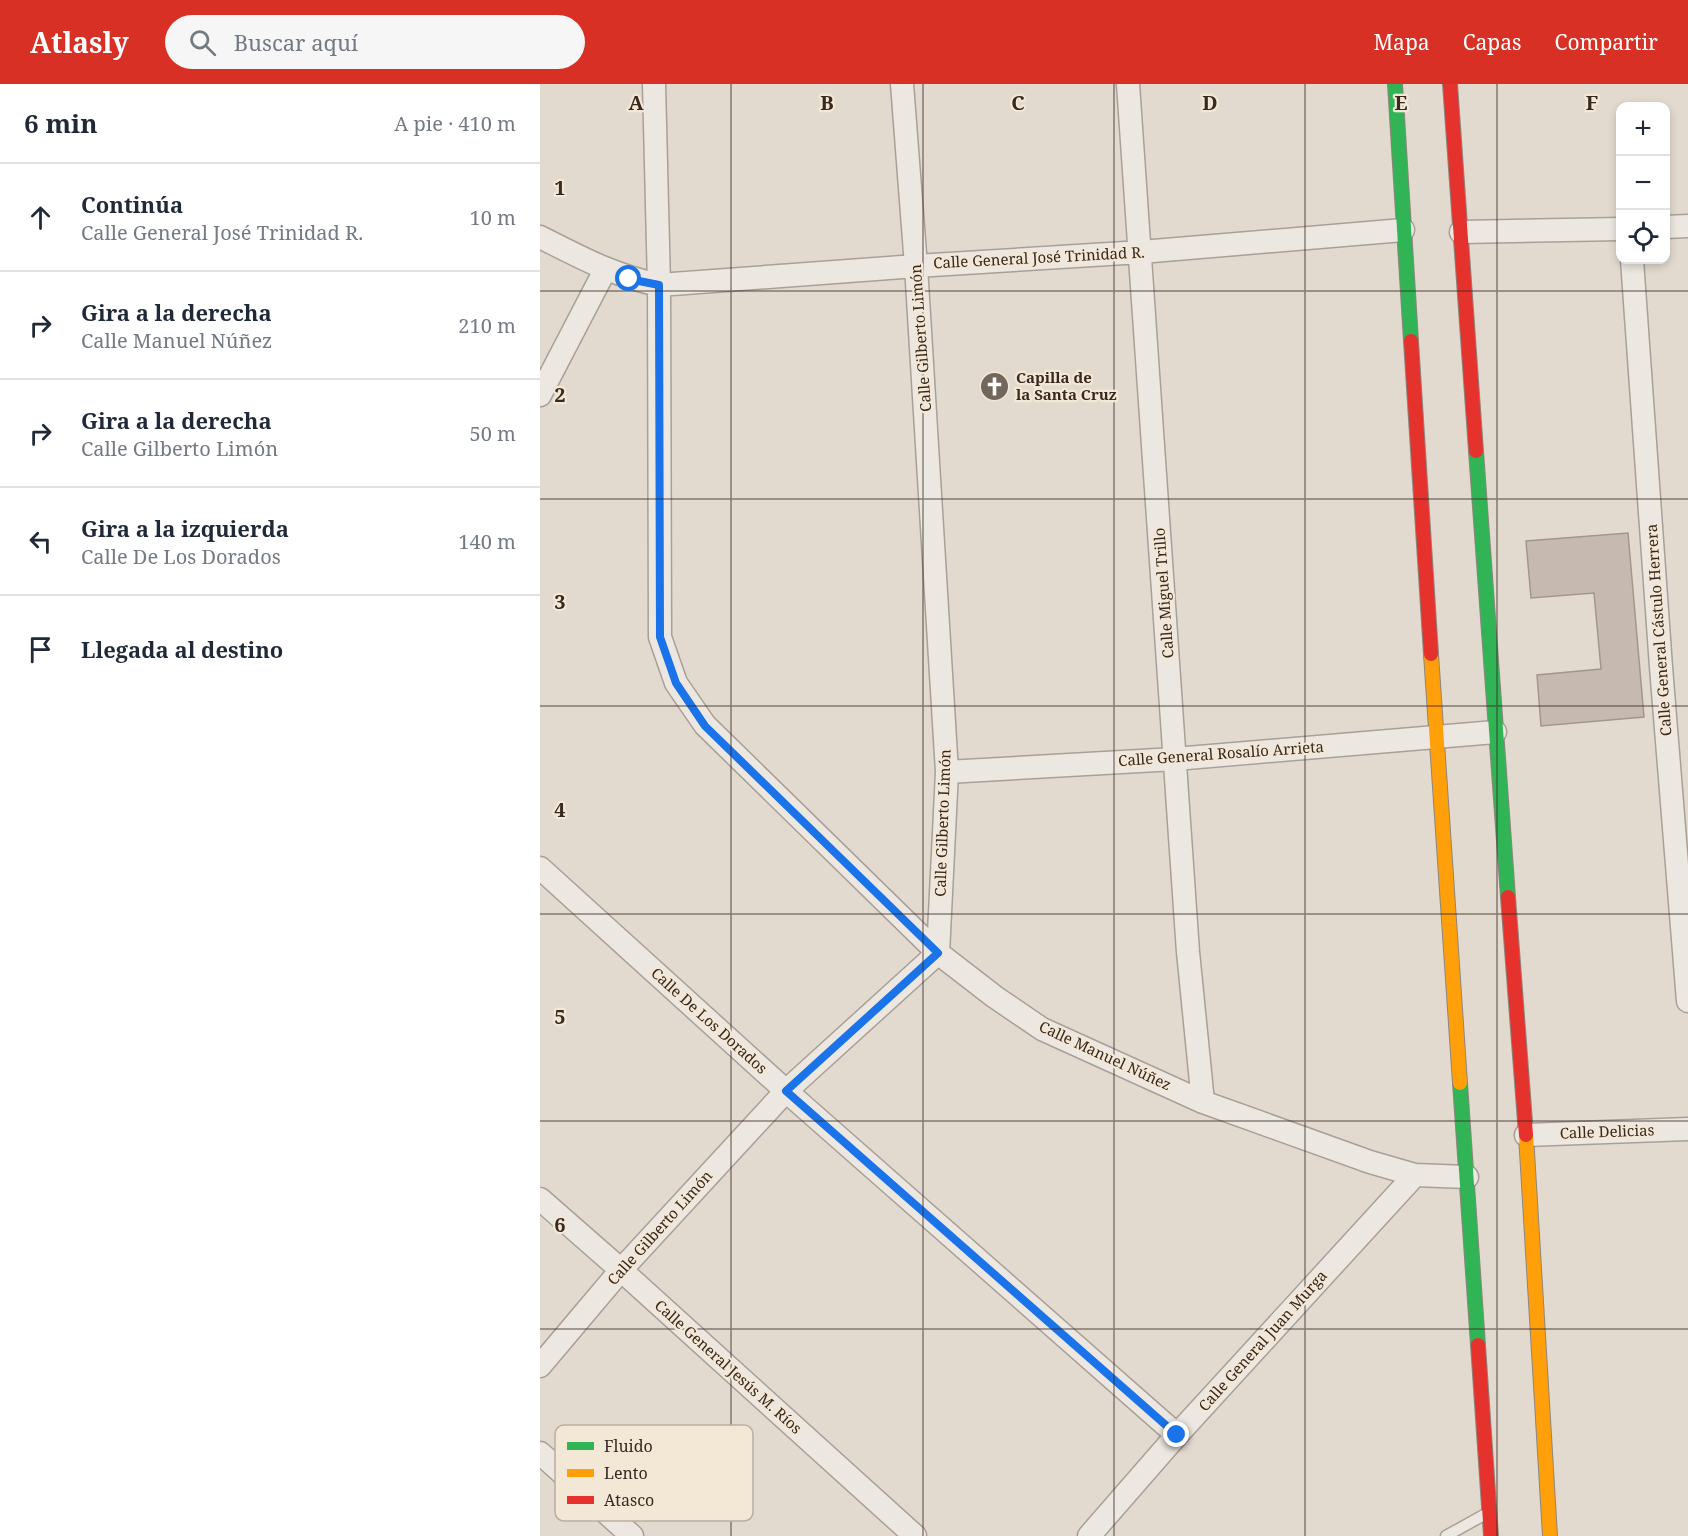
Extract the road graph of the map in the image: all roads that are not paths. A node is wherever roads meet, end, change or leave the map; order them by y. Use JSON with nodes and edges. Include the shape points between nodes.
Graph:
{"nodes":[{"id":1,"x":654,"y":84,"type":"edge"},
{"id":2,"x":902,"y":84,"type":"edge"},
{"id":3,"x":1128,"y":84,"type":"edge"},
{"id":4,"x":1395,"y":84,"type":"edge"},
{"id":5,"x":1450,"y":84,"type":"edge"},
{"id":6,"x":1688,"y":226,"type":"edge"},
{"id":7,"x":1670,"y":227,"type":"edge"},
{"id":8,"x":1616,"y":229,"type":"edge"},
{"id":9,"x":1403,"y":230,"type":"junction"},
{"id":10,"x":1461,"y":232,"type":"junction"},
{"id":11,"x":540,"y":237,"type":"edge"},
{"id":12,"x":1141,"y":252,"type":"junction"},
{"id":13,"x":1632,"y":264,"type":"edge"},
{"id":14,"x":916,"y":266,"type":"junction"},
{"id":15,"x":605,"y":270,"type":"junction"},
{"id":16,"x":659,"y":285,"type":"junction"},
{"id":17,"x":540,"y":394,"type":"edge"},
{"id":18,"x":1495,"y":732,"type":"junction"},
{"id":19,"x":1436,"y":737,"type":"junction"},
{"id":20,"x":1175,"y":759,"type":"junction"},
{"id":21,"x":947,"y":772,"type":"junction"},
{"id":22,"x":540,"y":868,"type":"edge"},
{"id":23,"x":938,"y":953,"type":"junction"},
{"id":24,"x":1688,"y":1001,"type":"edge"},
{"id":25,"x":786,"y":1091,"type":"junction"},
{"id":26,"x":1203,"y":1102,"type":"junction"},
{"id":27,"x":1688,"y":1130,"type":"edge"},
{"id":28,"x":1526,"y":1135,"type":"junction"},
{"id":29,"x":1415,"y":1175,"type":"junction"},
{"id":30,"x":1467,"y":1178,"type":"junction"},
{"id":31,"x":540,"y":1200,"type":"edge"},
{"id":32,"x":621,"y":1270,"type":"junction"},
{"id":33,"x":540,"y":1366,"type":"edge"},
{"id":34,"x":1177,"y":1435,"type":"junction"},
{"id":35,"x":540,"y":1453,"type":"edge"},
{"id":36,"x":555,"y":1467,"type":"edge"},
{"id":37,"x":1490,"y":1512,"type":"junction"},
{"id":38,"x":615,"y":1521,"type":"edge"},
{"id":39,"x":632,"y":1536,"type":"edge"},
{"id":40,"x":915,"y":1536,"type":"edge"},
{"id":41,"x":1089,"y":1536,"type":"edge"},
{"id":42,"x":1446,"y":1536,"type":"edge"},
{"id":43,"x":1491,"y":1536,"type":"edge"},
{"id":44,"x":1550,"y":1536,"type":"edge"}],
"edges":[{"from":1,"to":16,"type":"street","name":"Calle Manuel Núñez"},
{"from":2,"to":14,"type":"street","name":"Calle Gilberto Limón"},
{"from":3,"to":12,"type":"street","name":"Calle Miguel Trillo"},
{"from":4,"to":9,"type":"main road"},
{"from":5,"to":10,"type":"main road"},
{"from":6,"to":7,"type":"street"},
{"from":8,"to":10,"type":"street"},
{"from":9,"to":12,"type":"street","name":"Calle General José Trinidad R."},
{"from":9,"to":19,"type":"main road"},
{"from":10,"to":18,"type":"main road"},
{"from":11,"to":15,"type":"street","name":"Calle General José Trinidad R."},
{"from":12,"to":14,"type":"street","name":"Calle General José Trinidad R."},
{"from":12,"to":20,"type":"street","name":"Calle Miguel Trillo"},
{"from":13,"to":24,"type":"street","name":"Calle General Cástulo Herrera"},
{"from":14,"to":16,"type":"street","name":"Calle General José Trinidad R."},
{"from":14,"to":21,"type":"street","name":"Calle Gilberto Limón"},
{"from":15,"to":16,"type":"street","name":"Calle General José Trinidad R."},
{"from":15,"to":17,"type":"street"},
{"from":16,"to":23,"type":"street","name":"Calle Manuel Núñez","via":[[660,637],[676,683],[705,726]]},
{"from":18,"to":19,"type":"street","name":"Calle General Rosalío Arrieta"},
{"from":18,"to":28,"type":"main road"},
{"from":19,"to":20,"type":"street","name":"Calle General Rosalío Arrieta"},
{"from":19,"to":30,"type":"main road"},
{"from":20,"to":21,"type":"street","name":"Calle General Rosalío Arrieta"},
{"from":20,"to":26,"type":"street","name":"Calle Miguel Trillo"},
{"from":21,"to":23,"type":"street","name":"Calle Gilberto Limón"},
{"from":22,"to":25,"type":"street","name":"Calle De Los Dorados"},
{"from":23,"to":25,"type":"street","name":"Calle Gilberto Limón"},
{"from":23,"to":26,"type":"street","name":"Calle Manuel Núñez","via":[[1042,1029]]},
{"from":25,"to":32,"type":"street","name":"Calle Gilberto Limón"},
{"from":25,"to":34,"type":"street","name":"Calle De Los Dorados"},
{"from":26,"to":29,"type":"street","name":"Calle Manuel Núñez"},
{"from":27,"to":28,"type":"street","name":"Calle Delicias"},
{"from":28,"to":44,"type":"main road"},
{"from":29,"to":30,"type":"street","name":"Calle Manuel Núñez"},
{"from":29,"to":34,"type":"street","name":"Calle General Juan Murga"},
{"from":30,"to":37,"type":"main road"},
{"from":31,"to":32,"type":"street","name":"Calle General Jesús M. Ríos"},
{"from":32,"to":33,"type":"street","name":"Calle Gilberto Limón"},
{"from":32,"to":40,"type":"street","name":"Calle General Jesús M. Ríos"},
{"from":34,"to":41,"type":"street","name":"Calle General Juan Murga"},
{"from":35,"to":36,"type":"street"},
{"from":37,"to":42,"type":"lane"},
{"from":37,"to":43,"type":"main road"},
{"from":38,"to":39,"type":"street"}]}
